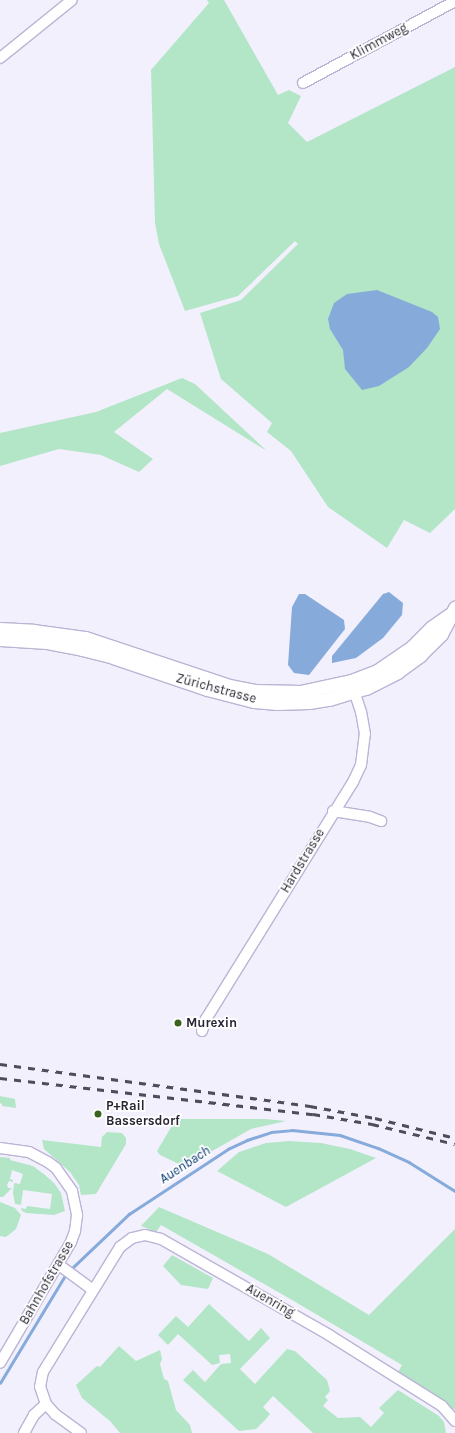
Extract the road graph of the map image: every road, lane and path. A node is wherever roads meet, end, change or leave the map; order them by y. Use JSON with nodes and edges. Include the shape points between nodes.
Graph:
{"nodes":[{"id":1,"x":72,"y":0,"type":"edge"},
{"id":2,"x":455,"y":1,"type":"edge"},
{"id":3,"x":0,"y":58,"type":"edge"},
{"id":4,"x":303,"y":83,"type":"dead end"},
{"id":5,"x":454,"y":610,"type":"edge"},
{"id":6,"x":0,"y":630,"type":"edge"},
{"id":7,"x":0,"y":639,"type":"edge"},
{"id":8,"x":353,"y":687,"type":"junction"},
{"id":9,"x":333,"y":811,"type":"junction"},
{"id":10,"x":380,"y":821,"type":"dead end"},
{"id":11,"x":202,"y":1031,"type":"dead end"},
{"id":12,"x":0,"y":1148,"type":"edge"},
{"id":13,"x":66,"y":1270,"type":"junction"},
{"id":14,"x":93,"y":1290,"type":"junction"},
{"id":15,"x":0,"y":1363,"type":"edge"},
{"id":16,"x":46,"y":1404,"type":"junction"},
{"id":17,"x":455,"y":1421,"type":"edge"},
{"id":18,"x":24,"y":1433,"type":"edge"},
{"id":19,"x":81,"y":1433,"type":"edge"}],
"edges":[{"from":1,"to":3,"type":"street"},
{"from":2,"to":4,"type":"street","name":"Klimmweg"},
{"from":5,"to":8,"type":"main road","name":"Zürichstrasse","via":[[412,647]]},
{"from":6,"to":8,"type":"main road","name":"Zürichstrasse","via":[[33,631],[84,638],[205,679],[255,691],[300,692]]},
{"from":7,"to":8,"type":"main road","name":"Zürichstrasse","via":[[47,642],[82,649],[113,657],[207,690],[254,701],[309,702]]},
{"from":8,"to":9,"type":"street","name":"Hardstrasse","via":[[365,734],[364,749],[361,764]]},
{"from":9,"to":10,"type":"street"},
{"from":9,"to":11,"type":"street","name":"Hardstrasse","via":[[206,1019]]},
{"from":12,"to":13,"type":"street","name":"Bahnhofstrasse","via":[[22,1150],[39,1157],[56,1168],[68,1183],[76,1208],[76,1226]]},
{"from":13,"to":14,"type":"street"},
{"from":13,"to":15,"type":"street","name":"Bahnhofstrasse"},
{"from":14,"to":16,"type":"street","name":"Auenring","via":[[43,1372],[40,1387]]},
{"from":14,"to":17,"type":"street","name":"Auenring","via":[[125,1242],[142,1236],[157,1237],[329,1335],[402,1380],[442,1406]]},
{"from":16,"to":18,"type":"street","via":[[34,1415]]},
{"from":16,"to":19,"type":"street","name":"Auenring"}]}
